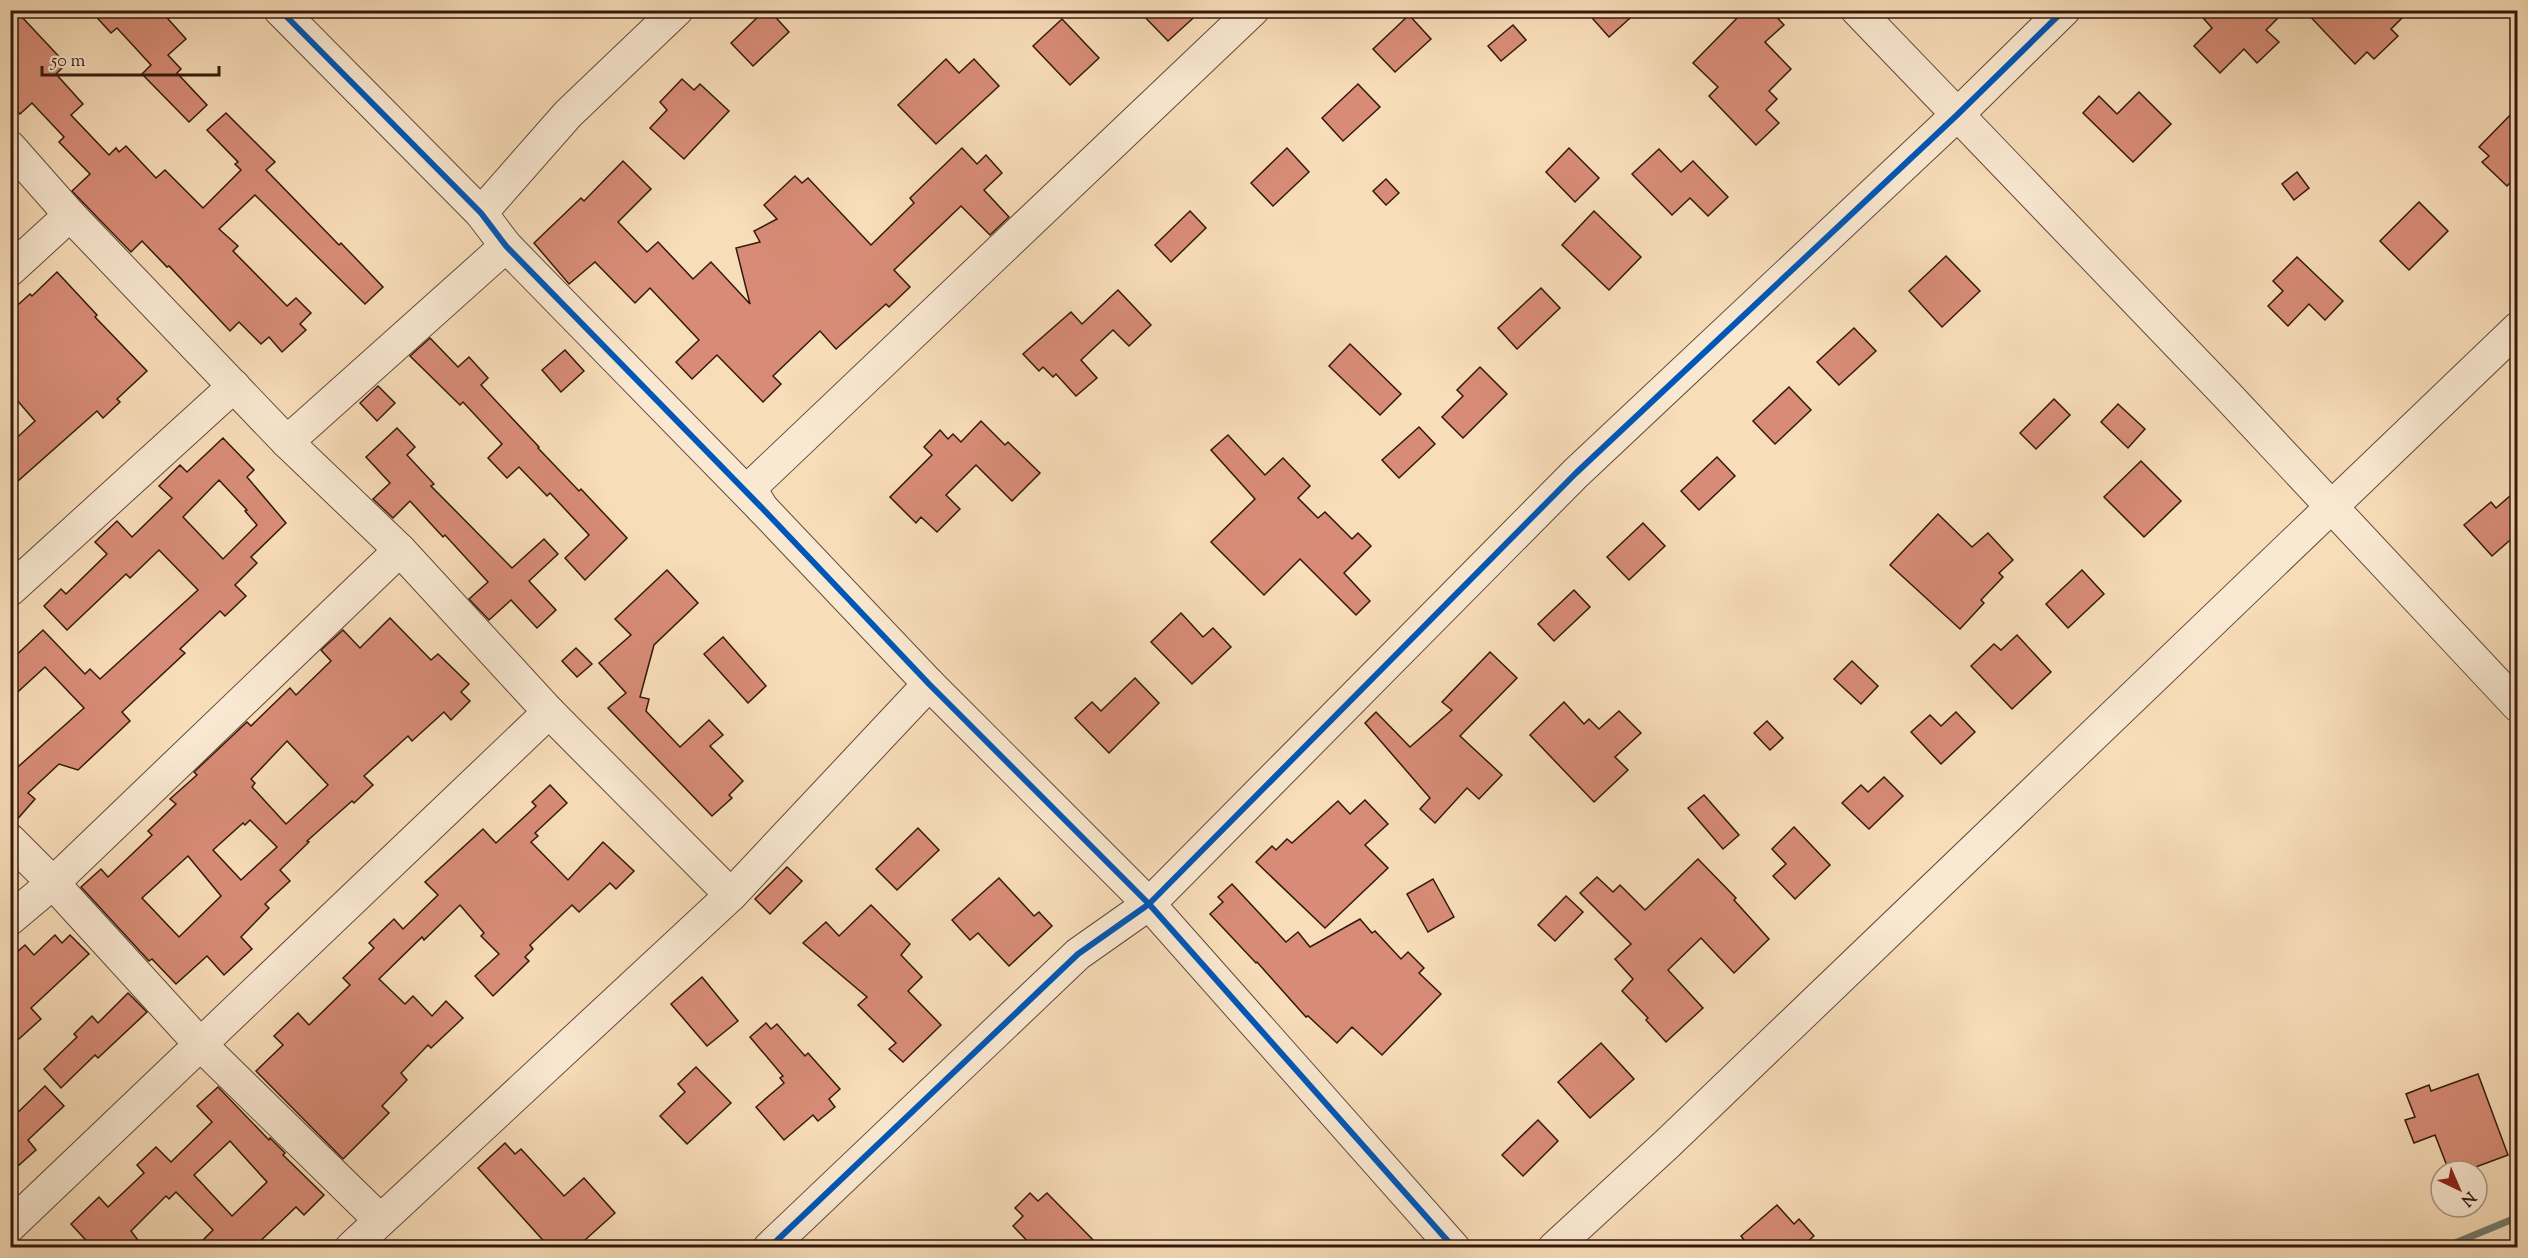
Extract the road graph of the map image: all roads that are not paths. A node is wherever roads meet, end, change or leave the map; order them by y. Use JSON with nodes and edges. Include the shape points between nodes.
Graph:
{"nodes":[{"id":1,"x":280,"y":10,"type":"edge"},
{"id":2,"x":677,"y":10,"type":"edge"},
{"id":3,"x":1253,"y":10,"type":"edge"},
{"id":4,"x":1857,"y":10,"type":"edge"},
{"id":5,"x":2064,"y":10,"type":"edge"},
{"id":6,"x":1957,"y":115,"type":"junction"},
{"id":7,"x":10,"y":147,"type":"edge"},
{"id":8,"x":481,"y":213,"type":"junction"},
{"id":9,"x":70,"y":215,"type":"junction"},
{"id":10,"x":506,"y":246,"type":"junction"},
{"id":11,"x":10,"y":270,"type":"edge"},
{"id":12,"x":2517,"y":328,"type":"edge"},
{"id":13,"x":234,"y":386,"type":"junction"},
{"id":14,"x":287,"y":442,"type":"junction"},
{"id":15,"x":762,"y":508,"type":"junction"},
{"id":16,"x":2331,"y":508,"type":"junction"},
{"id":17,"x":400,"y":550,"type":"junction"},
{"id":18,"x":10,"y":590,"type":"edge"},
{"id":19,"x":930,"y":684,"type":"junction"},
{"id":20,"x":2517,"y":706,"type":"edge"},
{"id":21,"x":549,"y":712,"type":"junction"},
{"id":22,"x":10,"y":840,"type":"edge"},
{"id":23,"x":53,"y":883,"type":"junction"},
{"id":24,"x":731,"y":895,"type":"junction"},
{"id":25,"x":1149,"y":904,"type":"junction"},
{"id":26,"x":10,"y":919,"type":"edge"},
{"id":27,"x":200,"y":1044,"type":"junction"},
{"id":28,"x":381,"y":1220,"type":"junction"},
{"id":29,"x":10,"y":1226,"type":"edge"},
{"id":30,"x":351,"y":1248,"type":"edge"},
{"id":31,"x":769,"y":1248,"type":"edge"},
{"id":32,"x":1454,"y":1248,"type":"edge"},
{"id":33,"x":1554,"y":1248,"type":"edge"}],
"edges":[{"from":1,"to":8,"type":"street"},
{"from":2,"to":8,"type":"street","via":[[568,114]]},
{"from":3,"to":15,"type":"street","via":[[750,488]]},
{"from":4,"to":6,"type":"street"},
{"from":5,"to":6,"type":"street"},
{"from":6,"to":16,"type":"street"},
{"from":6,"to":25,"type":"street","via":[[1576,473]]},
{"from":7,"to":9,"type":"street"},
{"from":8,"to":10,"type":"street"},
{"from":9,"to":11,"type":"street"},
{"from":9,"to":13,"type":"street"},
{"from":10,"to":14,"type":"street"},
{"from":10,"to":15,"type":"street"},
{"from":12,"to":16,"type":"street"},
{"from":13,"to":14,"type":"street"},
{"from":13,"to":18,"type":"street"},
{"from":14,"to":17,"type":"street"},
{"from":15,"to":19,"type":"street"},
{"from":16,"to":20,"type":"street"},
{"from":16,"to":33,"type":"street"},
{"from":17,"to":21,"type":"street"},
{"from":17,"to":23,"type":"street"},
{"from":19,"to":24,"type":"street"},
{"from":19,"to":25,"type":"street"},
{"from":21,"to":24,"type":"street"},
{"from":21,"to":27,"type":"street"},
{"from":22,"to":23,"type":"street"},
{"from":23,"to":26,"type":"street"},
{"from":23,"to":27,"type":"street"},
{"from":24,"to":28,"type":"street"},
{"from":25,"to":31,"type":"street","via":[[1078,954]]},
{"from":25,"to":32,"type":"street"},
{"from":27,"to":28,"type":"street"},
{"from":27,"to":29,"type":"street"},
{"from":28,"to":30,"type":"street"}]}
